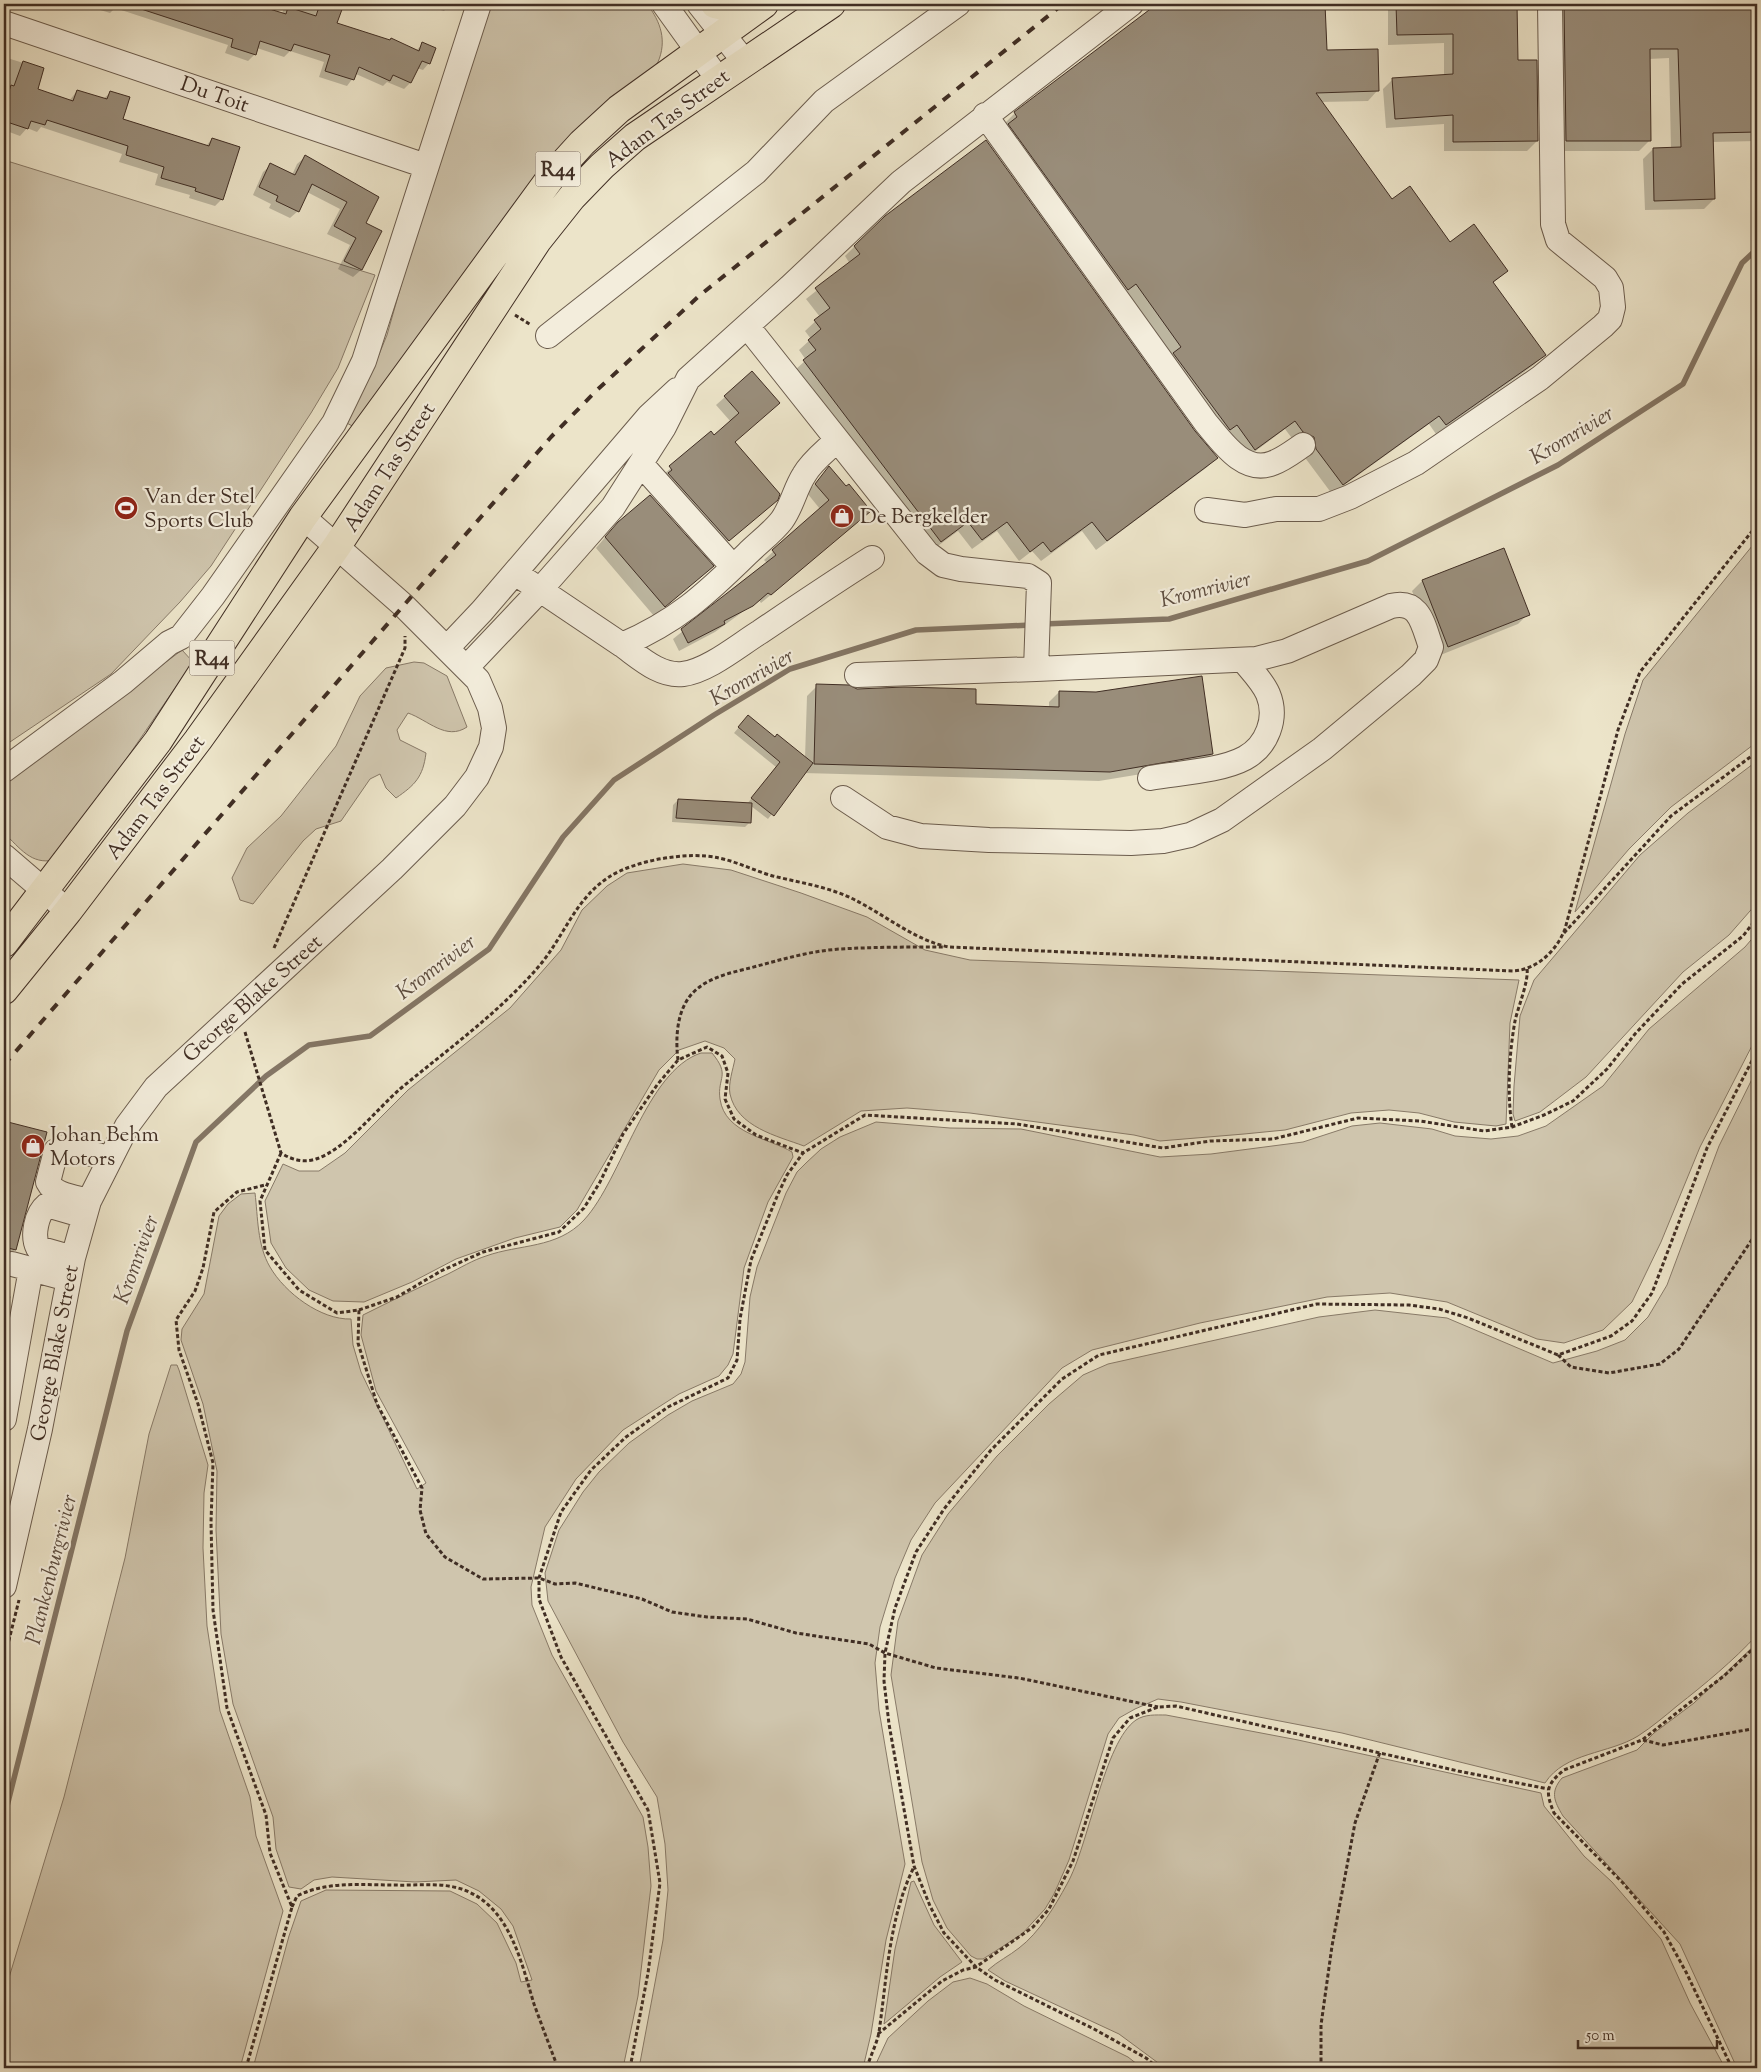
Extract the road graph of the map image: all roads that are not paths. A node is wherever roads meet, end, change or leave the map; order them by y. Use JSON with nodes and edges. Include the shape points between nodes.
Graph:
{"nodes":[{"id":1,"x":479,"y":4,"type":"edge"},
{"id":2,"x":664,"y":4,"type":"edge"},
{"id":3,"x":699,"y":4,"type":"edge"},
{"id":4,"x":715,"y":4,"type":"edge"},
{"id":5,"x":831,"y":4,"type":"edge"},
{"id":6,"x":958,"y":4,"type":"edge"},
{"id":7,"x":1131,"y":4,"type":"edge"},
{"id":8,"x":1550,"y":4,"type":"edge"},
{"id":9,"x":761,"y":7,"type":"edge"},
{"id":10,"x":4,"y":23,"type":"edge"},
{"id":11,"x":722,"y":33,"type":"junction"},
{"id":12,"x":699,"y":50,"type":"junction"},
{"id":13,"x":744,"y":61,"type":"junction"},
{"id":14,"x":718,"y":78,"type":"junction"},
{"id":15,"x":985,"y":115,"type":"junction"},
{"id":16,"x":426,"y":166,"type":"junction"},
{"id":17,"x":747,"y":326,"type":"junction"},
{"id":18,"x":548,"y":336,"type":"dead end"},
{"id":19,"x":688,"y":379,"type":"junction"},
{"id":20,"x":838,"y":440,"type":"junction"},
{"id":21,"x":1303,"y":445,"type":"dead end"},
{"id":22,"x":642,"y":464,"type":"junction"},
{"id":23,"x":1207,"y":510,"type":"dead end"},
{"id":24,"x":303,"y":517,"type":"junction"},
{"id":25,"x":337,"y":546,"type":"junction"},
{"id":26,"x":872,"y":558,"type":"dead end"},
{"id":27,"x":733,"y":567,"type":"junction"},
{"id":28,"x":515,"y":573,"type":"junction"},
{"id":29,"x":540,"y":590,"type":"junction"},
{"id":30,"x":622,"y":645,"type":"junction"},
{"id":31,"x":447,"y":648,"type":"junction"},
{"id":32,"x":1243,"y":660,"type":"junction"},
{"id":33,"x":467,"y":667,"type":"junction"},
{"id":34,"x":1036,"y":669,"type":"junction"},
{"id":35,"x":857,"y":675,"type":"dead end"},
{"id":36,"x":4,"y":770,"type":"edge"},
{"id":37,"x":1150,"y":778,"type":"dead end"},
{"id":38,"x":843,"y":798,"type":"dead end"},
{"id":39,"x":4,"y":856,"type":"edge"},
{"id":40,"x":44,"y":890,"type":"junction"},
{"id":41,"x":68,"y":911,"type":"junction"},
{"id":42,"x":8,"y":931,"type":"edge"},
{"id":43,"x":38,"y":950,"type":"junction"},
{"id":44,"x":4,"y":990,"type":"edge"},
{"id":45,"x":109,"y":1158,"type":"junction"},
{"id":46,"x":87,"y":1208,"type":"junction"},
{"id":47,"x":71,"y":1268,"type":"junction"},
{"id":48,"x":4,"y":1419,"type":"edge"},
{"id":49,"x":40,"y":1429,"type":"junction"},
{"id":50,"x":4,"y":1586,"type":"edge"}],
"edges":[{"from":1,"to":16,"type":"street"},
{"from":2,"to":12,"type":"street"},
{"from":3,"to":11,"type":"street"},
{"from":4,"to":9,"type":"main road","via":[[737,9]]},
{"from":5,"to":13,"type":"main road","name":"Adam Tas Street","number":"R44"},
{"from":6,"to":18,"type":"street","via":[[824,101],[756,172]]},
{"from":7,"to":15,"type":"street"},
{"from":8,"to":23,"type":"street","via":[[1553,224],[1558,240],[1605,278],[1611,288],[1614,298],[1610,319],[1540,378],[1416,463],[1350,497],[1319,509],[1276,509],[1245,515]]},
{"from":9,"to":11,"type":"main road","name":"Adam Tas Street","number":"R44"},
{"from":10,"to":16,"type":"street","name":"Du Toit"},
{"from":11,"to":12,"type":"main road","name":"Adam Tas Street","number":"R44"},
{"from":11,"to":13,"type":"street"},
{"from":12,"to":14,"type":"street"},
{"from":12,"to":24,"type":"main road","name":"Adam Tas Street","number":"R44","via":[[619,109],[552,176]]},
{"from":13,"to":14,"type":"main road","name":"Adam Tas Street","number":"R44"},
{"from":14,"to":25,"type":"main road","name":"Adam Tas Street","number":"R44","via":[[635,137],[572,197],[537,241]]},
{"from":15,"to":17,"type":"street","via":[[901,182]]},
{"from":15,"to":21,"type":"street","via":[[1206,423],[1229,450],[1242,462],[1264,466],[1275,463]]},
{"from":16,"to":36,"type":"street","via":[[400,257],[364,362],[334,423],[276,507],[181,637]]},
{"from":17,"to":19,"type":"street"},
{"from":17,"to":20,"type":"street"},
{"from":19,"to":22,"type":"street"},
{"from":19,"to":28,"type":"street","via":[[648,416]]},
{"from":20,"to":27,"type":"street","via":[[810,466],[781,521]]},
{"from":20,"to":34,"type":"street","via":[[927,553],[943,565],[1028,576],[1039,583]]},
{"from":22,"to":27,"type":"street"},
{"from":22,"to":29,"type":"street","via":[[612,507]]},
{"from":24,"to":25,"type":"street","name":"George Blake Street"},
{"from":24,"to":40,"type":"main road","name":"Adam Tas Street","number":"R44","via":[[158,741]]},
{"from":25,"to":31,"type":"street","name":"George Blake Street"},
{"from":25,"to":41,"type":"main road","name":"Adam Tas Street","number":"R44","via":[[198,740]]},
{"from":26,"to":30,"type":"street","via":[[697,670],[670,674]]},
{"from":27,"to":30,"type":"street","via":[[676,617]]},
{"from":28,"to":29,"type":"street"},
{"from":28,"to":31,"type":"street"},
{"from":29,"to":30,"type":"street"},
{"from":29,"to":33,"type":"street"},
{"from":31,"to":33,"type":"street","name":"George Blake Street"},
{"from":32,"to":34,"type":"street"},
{"from":32,"to":37,"type":"street","via":[[1269,695],[1272,712],[1266,738],[1258,749],[1227,765]]},
{"from":32,"to":38,"type":"street","via":[[1287,651],[1402,604],[1414,609],[1431,647],[1426,660],[1411,675],[1322,749],[1222,820],[1190,835],[1131,843],[920,836],[887,827]]},
{"from":33,"to":45,"type":"street","name":"George Blake Street","via":[[483,690],[494,728],[491,747],[477,777],[455,806],[392,869],[156,1087],[127,1126]]},
{"from":34,"to":35,"type":"street"},
{"from":39,"to":40,"type":"street"},
{"from":40,"to":41,"type":"street"},
{"from":40,"to":42,"type":"main road","name":"Adam Tas Street","number":"R44"},
{"from":41,"to":43,"type":"main road","name":"Adam Tas Street","number":"R44"},
{"from":42,"to":43,"type":"street"},
{"from":43,"to":44,"type":"main road","name":"Adam Tas Street","number":"R44"},
{"from":45,"to":46,"type":"street","name":"George Blake Street"},
{"from":45,"to":46,"type":"street","via":[[64,1147],[56,1151],[48,1182],[56,1192]]},
{"from":46,"to":47,"type":"street","name":"George Blake Street"},
{"from":46,"to":47,"type":"street","via":[[46,1205],[41,1210],[34,1239],[38,1248]]},
{"from":47,"to":48,"type":"street","via":[[21,1266]]},
{"from":47,"to":49,"type":"street","name":"George Blake Street"},
{"from":48,"to":49,"type":"street"},
{"from":49,"to":50,"type":"street","name":"George Blake Street"}]}
